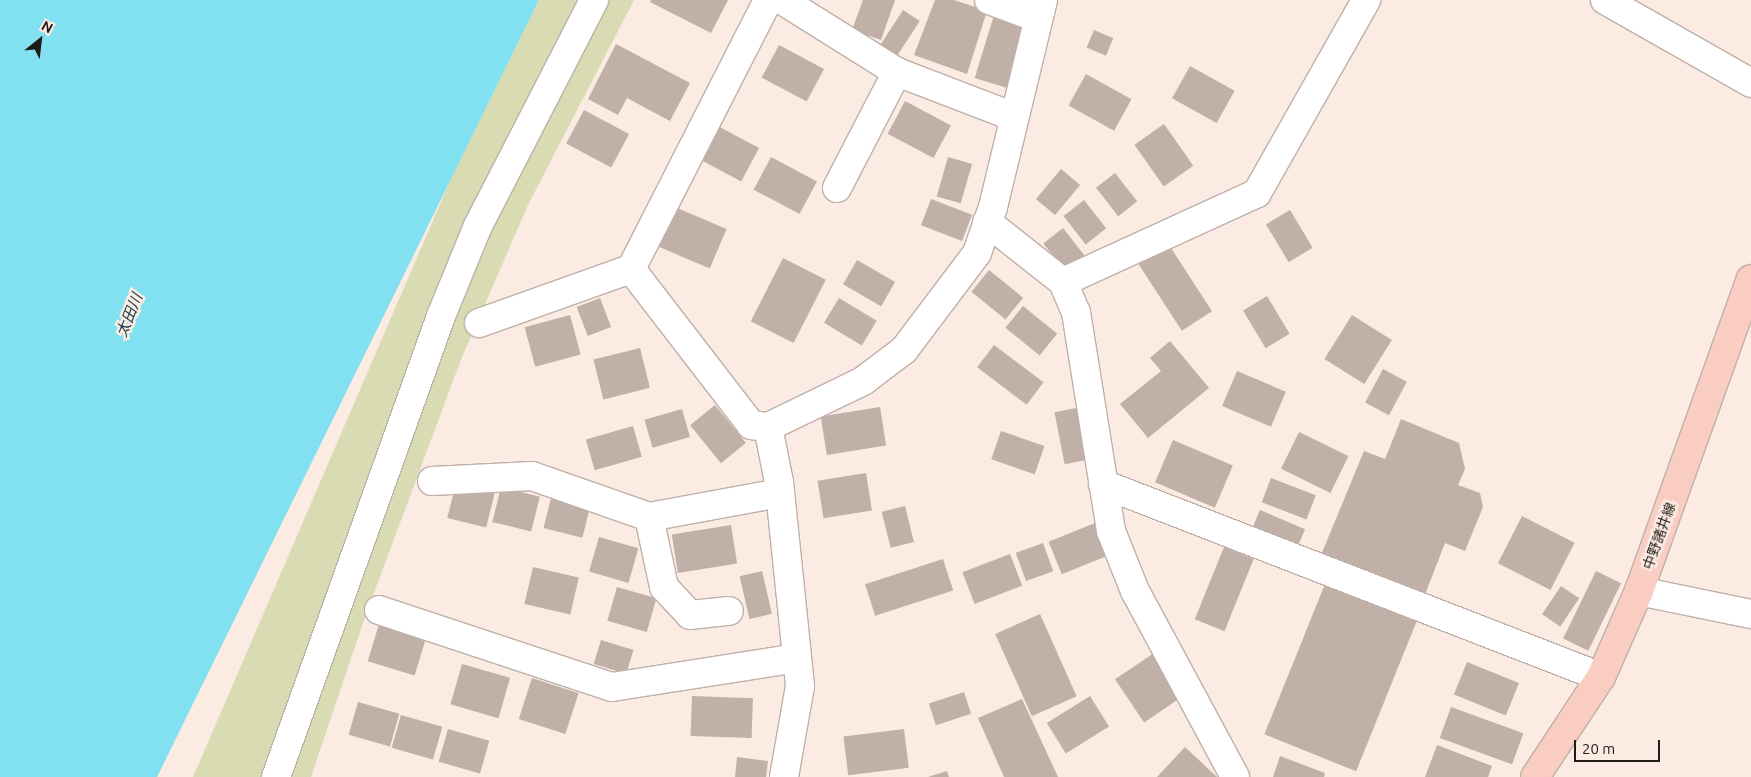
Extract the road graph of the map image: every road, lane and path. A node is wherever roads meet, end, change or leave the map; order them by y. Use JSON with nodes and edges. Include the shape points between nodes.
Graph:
{"nodes":[{"id":1,"x":594,"y":0,"type":"edge"},
{"id":2,"x":772,"y":0,"type":"edge"},
{"id":3,"x":782,"y":0,"type":"edge"},
{"id":4,"x":989,"y":0,"type":"edge"},
{"id":5,"x":1366,"y":0,"type":"edge"},
{"id":6,"x":1605,"y":0,"type":"edge"},
{"id":7,"x":1040,"y":9,"type":"edge"},
{"id":8,"x":897,"y":72,"type":"junction"},
{"id":9,"x":1751,"y":83,"type":"edge"},
{"id":10,"x":1014,"y":117,"type":"junction"},
{"id":11,"x":837,"y":188,"type":"dead end"},
{"id":12,"x":988,"y":222,"type":"junction"},
{"id":13,"x":631,"y":269,"type":"junction"},
{"id":14,"x":1751,"y":279,"type":"edge"},
{"id":15,"x":1063,"y":282,"type":"junction"},
{"id":16,"x":478,"y":323,"type":"dead end"},
{"id":17,"x":768,"y":427,"type":"junction"},
{"id":18,"x":432,"y":481,"type":"dead end"},
{"id":19,"x":1103,"y":484,"type":"junction"},
{"id":20,"x":780,"y":493,"type":"junction"},
{"id":21,"x":649,"y":517,"type":"junction"},
{"id":22,"x":1639,"y":591,"type":"junction"},
{"id":23,"x":379,"y":610,"type":"dead end"},
{"id":24,"x":729,"y":611,"type":"dead end"},
{"id":25,"x":1751,"y":614,"type":"edge"},
{"id":26,"x":797,"y":658,"type":"junction"},
{"id":27,"x":1602,"y":676,"type":"junction"},
{"id":28,"x":276,"y":777,"type":"edge"},
{"id":29,"x":784,"y":777,"type":"edge"},
{"id":30,"x":1235,"y":777,"type":"edge"},
{"id":31,"x":1534,"y":777,"type":"edge"}],
"edges":[{"from":1,"to":28,"type":"street","via":[[470,244],[441,316]]},
{"from":2,"to":13,"type":"street","via":[[766,4]]},
{"from":3,"to":8,"type":"street"},
{"from":4,"to":7,"type":"street"},
{"from":5,"to":15,"type":"street","via":[[1257,193]]},
{"from":6,"to":9,"type":"street"},
{"from":7,"to":10,"type":"street"},
{"from":8,"to":10,"type":"street"},
{"from":8,"to":11,"type":"street"},
{"from":10,"to":12,"type":"street"},
{"from":12,"to":15,"type":"street"},
{"from":12,"to":17,"type":"street","via":[[977,253],[904,350],[864,381]]},
{"from":13,"to":16,"type":"street"},
{"from":13,"to":17,"type":"street","via":[[751,425]]},
{"from":14,"to":22,"type":"main road","name":"中野諸井線"},
{"from":15,"to":19,"type":"street","via":[[1076,312]]},
{"from":17,"to":20,"type":"street"},
{"from":18,"to":21,"type":"street","via":[[532,476]]},
{"from":19,"to":27,"type":"street"},
{"from":19,"to":30,"type":"street","via":[[1110,532],[1135,591]]},
{"from":20,"to":21,"type":"street"},
{"from":20,"to":26,"type":"street"},
{"from":21,"to":24,"type":"street","via":[[664,587],[690,616]]},
{"from":22,"to":25,"type":"street"},
{"from":22,"to":27,"type":"main road","name":"中野諸井線"},
{"from":23,"to":26,"type":"street","via":[[612,687]]},
{"from":26,"to":29,"type":"street","via":[[800,686]]},
{"from":27,"to":31,"type":"main road","name":"中野諸井線"}]}
